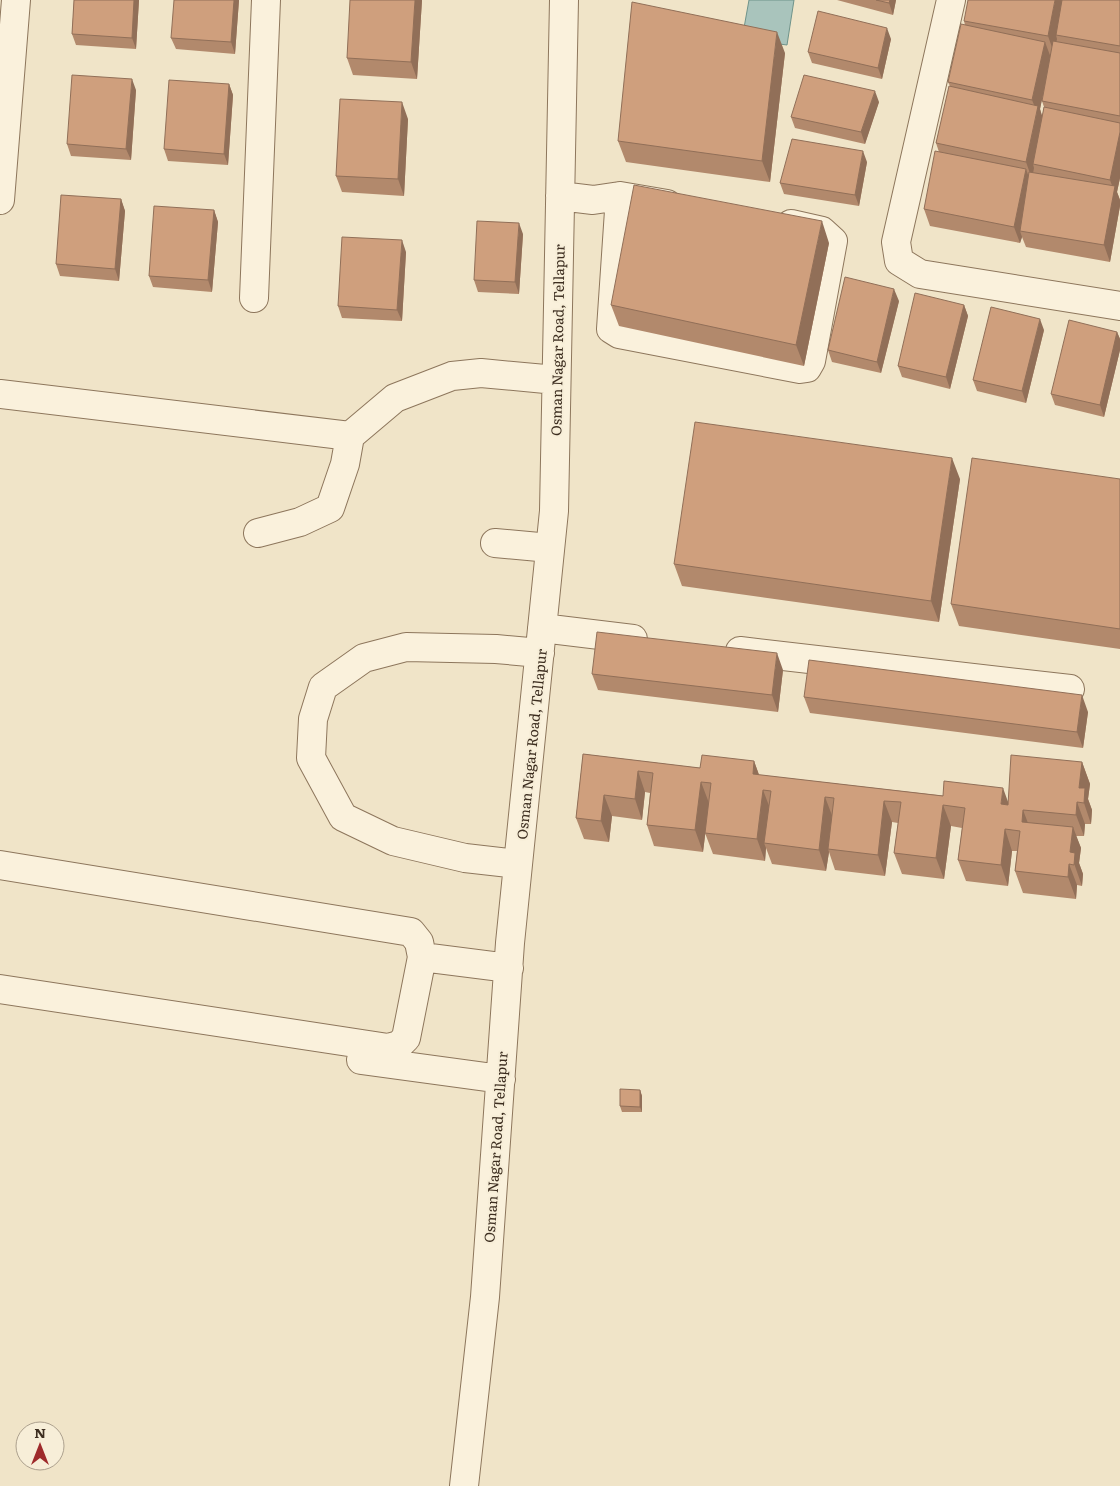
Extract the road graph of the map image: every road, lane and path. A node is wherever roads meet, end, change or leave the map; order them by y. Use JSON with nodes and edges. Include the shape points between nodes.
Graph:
{"nodes":[{"id":1,"x":16,"y":0,"type":"edge"},
{"id":2,"x":266,"y":0,"type":"edge"},
{"id":3,"x":564,"y":0,"type":"edge"},
{"id":4,"x":951,"y":0,"type":"edge"},
{"id":5,"x":560,"y":196,"type":"junction"},
{"id":6,"x":620,"y":196,"type":"junction"},
{"id":7,"x":0,"y":200,"type":"edge"},
{"id":8,"x":688,"y":207,"type":"edge"},
{"id":9,"x":765,"y":220,"type":"edge"},
{"id":10,"x":254,"y":298,"type":"dead end"},
{"id":11,"x":1120,"y":306,"type":"edge"},
{"id":12,"x":556,"y":380,"type":"junction"},
{"id":13,"x":0,"y":394,"type":"edge"},
{"id":14,"x":350,"y":436,"type":"junction"},
{"id":15,"x":258,"y":534,"type":"dead end"},
{"id":16,"x":495,"y":544,"type":"dead end"},
{"id":17,"x":550,"y":548,"type":"junction"},
{"id":18,"x":541,"y":641,"type":"junction"},
{"id":19,"x":657,"y":642,"type":"edge"},
{"id":20,"x":716,"y":648,"type":"edge"},
{"id":21,"x":1070,"y":689,"type":"dead end"},
{"id":22,"x":518,"y":864,"type":"junction"},
{"id":23,"x":0,"y":865,"type":"edge"},
{"id":24,"x":422,"y":957,"type":"junction"},
{"id":25,"x":509,"y":968,"type":"junction"},
{"id":26,"x":0,"y":989,"type":"edge"},
{"id":27,"x":88,"y":1022,"type":"dead end"},
{"id":28,"x":501,"y":1079,"type":"junction"},
{"id":29,"x":464,"y":1486,"type":"edge"}],
"edges":[{"from":1,"to":7,"type":"street"},
{"from":2,"to":10,"type":"street"},
{"from":3,"to":5,"type":"street","name":"Osman Nagar Road, Tellapur"},
{"from":4,"to":11,"type":"street","via":[[896,242],[899,261],[920,274]]},
{"from":5,"to":6,"type":"street","via":[[593,200]]},
{"from":5,"to":12,"type":"street","name":"Osman Nagar Road, Tellapur"},
{"from":6,"to":8,"type":"street"},
{"from":6,"to":9,"type":"street","via":[[610,324],[614,332],[807,368],[811,361],[833,241],[814,228]]},
{"from":12,"to":14,"type":"street","via":[[481,373],[452,376],[395,398]]},
{"from":12,"to":17,"type":"street","name":"Osman Nagar Road, Tellapur","via":[[554,511]]},
{"from":13,"to":14,"type":"street"},
{"from":14,"to":15,"type":"street","via":[[345,464],[330,508],[300,522]]},
{"from":16,"to":17,"type":"street"},
{"from":17,"to":18,"type":"street","name":"Osman Nagar Road, Tellapur"},
{"from":18,"to":19,"type":"street"},
{"from":18,"to":22,"type":"street","name":"Osman Nagar Road, Tellapur"},
{"from":18,"to":22,"type":"street","via":[[496,649],[406,647],[364,658],[323,687],[313,719],[311,758],[343,817],[392,841],[465,858]]},
{"from":20,"to":21,"type":"street"},
{"from":22,"to":25,"type":"street","name":"Osman Nagar Road, Tellapur"},
{"from":23,"to":24,"type":"street","via":[[411,932],[419,942]]},
{"from":24,"to":25,"type":"street"},
{"from":24,"to":26,"type":"street","via":[[406,1038],[399,1045],[388,1048]]},
{"from":25,"to":28,"type":"street","name":"Osman Nagar Road, Tellapur"},
{"from":27,"to":28,"type":"street"},
{"from":28,"to":29,"type":"street","name":"Osman Nagar Road, Tellapur","via":[[484,1297]]}]}
